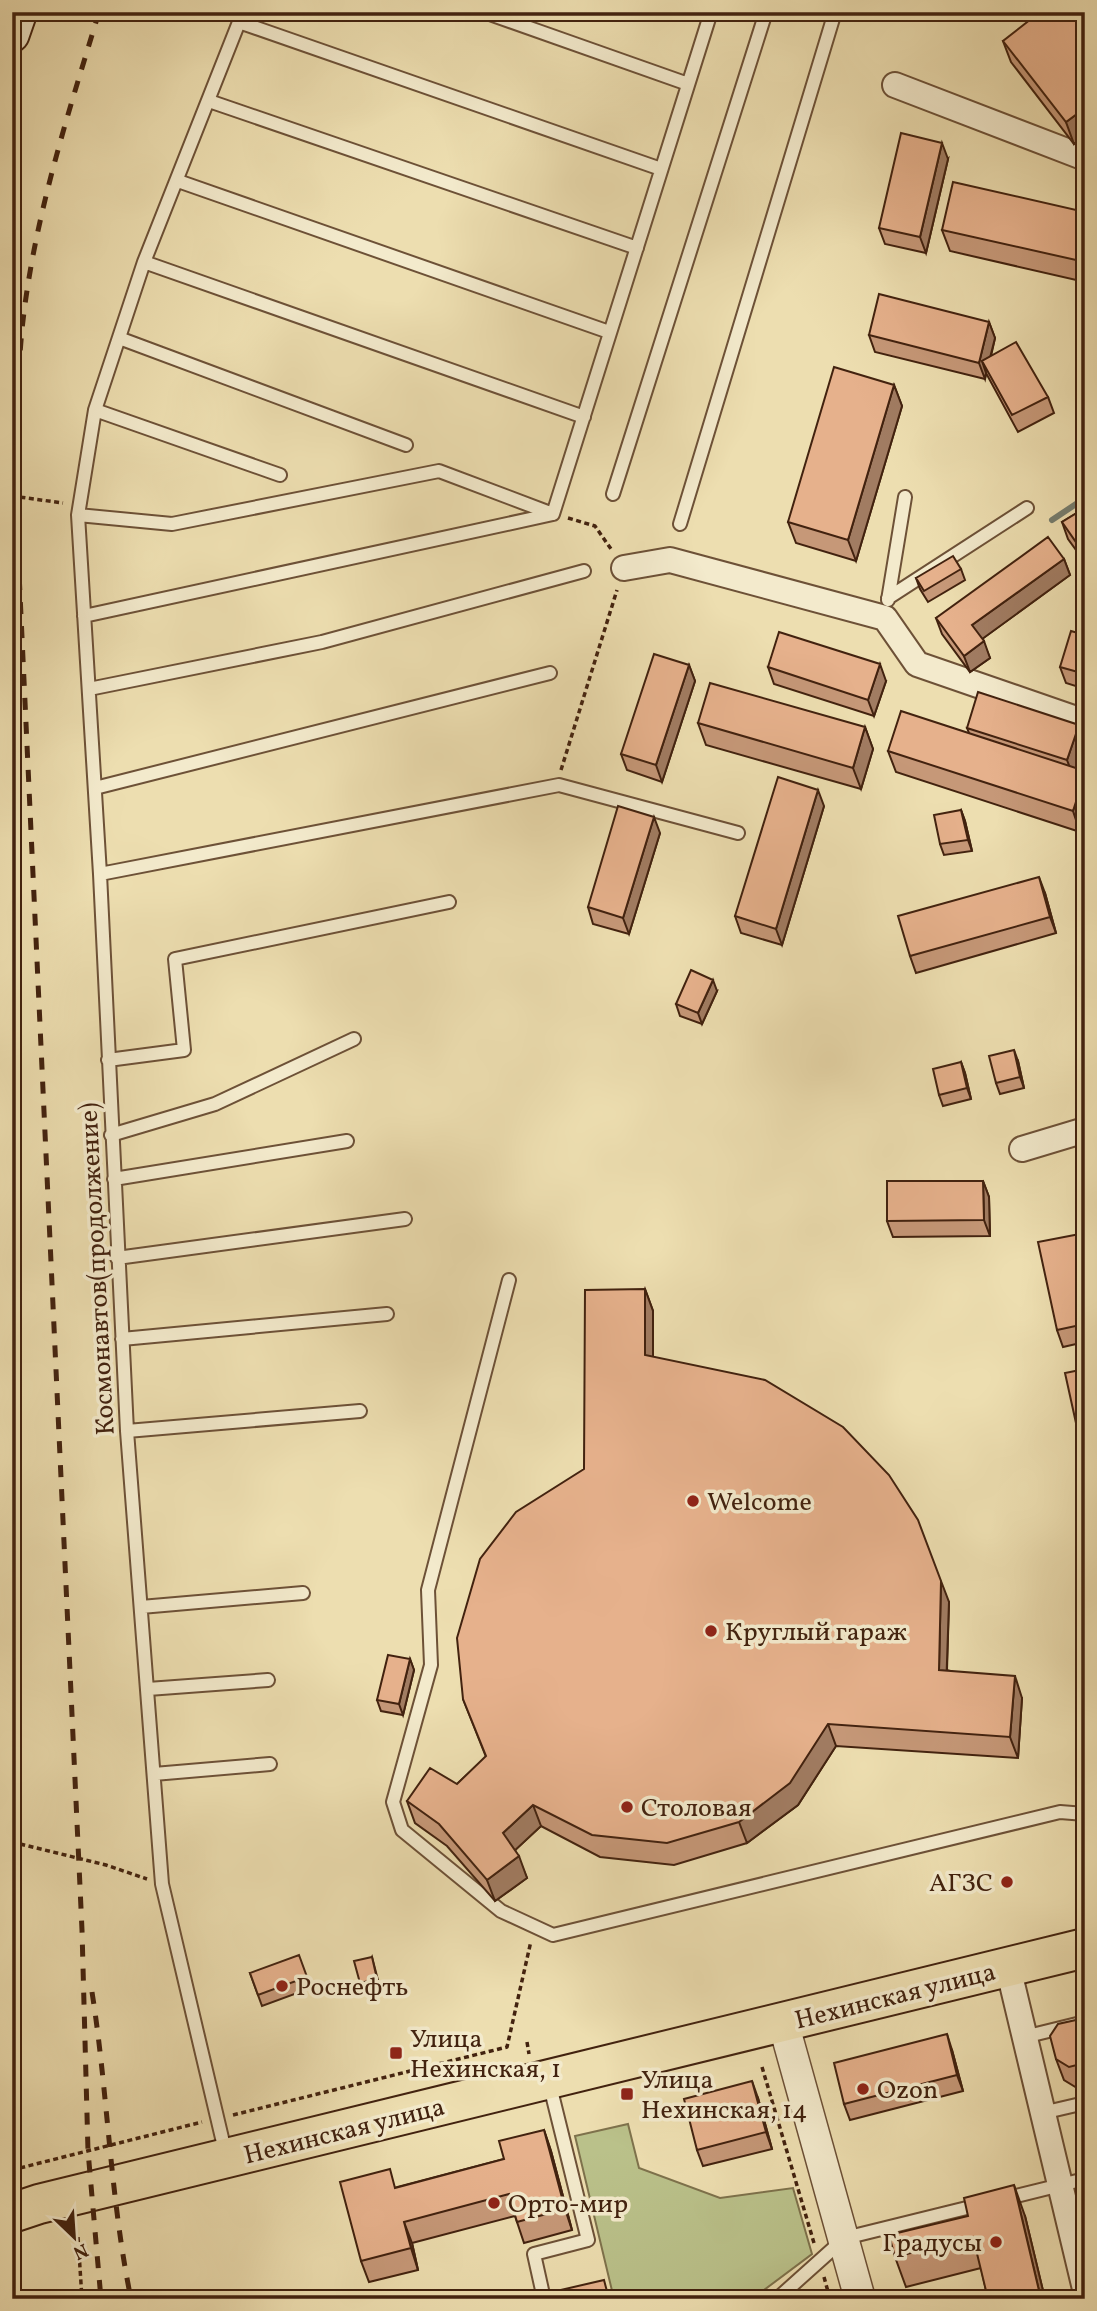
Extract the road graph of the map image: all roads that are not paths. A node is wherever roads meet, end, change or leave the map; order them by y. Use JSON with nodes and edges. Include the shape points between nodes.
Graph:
{"nodes":[{"id":1,"x":20,"y":12,"type":"edge"},
{"id":2,"x":484,"y":12,"type":"edge"},
{"id":3,"x":711,"y":12,"type":"edge"},
{"id":4,"x":766,"y":12,"type":"edge"},
{"id":5,"x":835,"y":12,"type":"edge"},
{"id":6,"x":241,"y":17,"type":"edge"},
{"id":7,"x":12,"y":35,"type":"edge"},
{"id":8,"x":688,"y":83,"type":"junction"},
{"id":9,"x":895,"y":85,"type":"dead end"},
{"id":10,"x":209,"y":101,"type":"junction"},
{"id":11,"x":1085,"y":158,"type":"edge"},
{"id":12,"x":661,"y":169,"type":"junction"},
{"id":13,"x":178,"y":181,"type":"junction"},
{"id":14,"x":637,"y":248,"type":"junction"},
{"id":15,"x":145,"y":262,"type":"junction"},
{"id":16,"x":610,"y":332,"type":"junction"},
{"id":17,"x":119,"y":338,"type":"junction"},
{"id":18,"x":95,"y":410,"type":"junction"},
{"id":19,"x":584,"y":418,"type":"junction"},
{"id":20,"x":406,"y":445,"type":"dead end"},
{"id":21,"x":280,"y":475,"type":"dead end"},
{"id":22,"x":613,"y":495,"type":"dead end"},
{"id":23,"x":905,"y":497,"type":"dead end"},
{"id":24,"x":1027,"y":508,"type":"dead end"},
{"id":25,"x":79,"y":510,"type":"junction"},
{"id":26,"x":553,"y":514,"type":"junction"},
{"id":27,"x":680,"y":524,"type":"dead end"},
{"id":28,"x":624,"y":568,"type":"road end"},
{"id":29,"x":584,"y":571,"type":"dead end"},
{"id":30,"x":887,"y":608,"type":"junction"},
{"id":31,"x":84,"y":616,"type":"junction"},
{"id":32,"x":550,"y":673,"type":"dead end"},
{"id":33,"x":89,"y":690,"type":"junction"},
{"id":34,"x":1085,"y":722,"type":"edge"},
{"id":35,"x":94,"y":788,"type":"junction"},
{"id":36,"x":738,"y":833,"type":"dead end"},
{"id":37,"x":100,"y":874,"type":"junction"},
{"id":38,"x":449,"y":902,"type":"dead end"},
{"id":39,"x":354,"y":1039,"type":"dead end"},
{"id":40,"x":108,"y":1060,"type":"junction"},
{"id":41,"x":1085,"y":1130,"type":"edge"},
{"id":42,"x":111,"y":1135,"type":"junction"},
{"id":43,"x":347,"y":1141,"type":"dead end"},
{"id":44,"x":1022,"y":1149,"type":"dead end"},
{"id":45,"x":114,"y":1180,"type":"junction"},
{"id":46,"x":405,"y":1219,"type":"dead end"},
{"id":47,"x":117,"y":1258,"type":"junction"},
{"id":48,"x":509,"y":1280,"type":"dead end"},
{"id":49,"x":387,"y":1314,"type":"dead end"},
{"id":50,"x":122,"y":1339,"type":"junction"},
{"id":51,"x":360,"y":1411,"type":"dead end"},
{"id":52,"x":127,"y":1431,"type":"junction"},
{"id":53,"x":303,"y":1593,"type":"dead end"},
{"id":54,"x":141,"y":1607,"type":"junction"},
{"id":55,"x":268,"y":1680,"type":"dead end"},
{"id":56,"x":148,"y":1689,"type":"junction"},
{"id":57,"x":270,"y":1764,"type":"dead end"},
{"id":58,"x":154,"y":1774,"type":"junction"},
{"id":59,"x":1085,"y":1814,"type":"edge"},
{"id":60,"x":1085,"y":1948,"type":"edge"},
{"id":61,"x":1008,"y":1967,"type":"junction"},
{"id":62,"x":782,"y":2022,"type":"junction"},
{"id":63,"x":1085,"y":2022,"type":"edge"},
{"id":64,"x":1024,"y":2037,"type":"junction"},
{"id":65,"x":549,"y":2080,"type":"junction"},
{"id":66,"x":1085,"y":2103,"type":"edge"},
{"id":67,"x":1042,"y":2113,"type":"junction"},
{"id":68,"x":227,"y":2159,"type":"junction"},
{"id":69,"x":1085,"y":2179,"type":"edge"},
{"id":70,"x":1060,"y":2185,"type":"junction"},
{"id":71,"x":21,"y":2205,"type":"edge"},
{"id":72,"x":845,"y":2238,"type":"junction"},
{"id":73,"x":1085,"y":2289,"type":"edge"},
{"id":74,"x":544,"y":2299,"type":"edge"},
{"id":75,"x":777,"y":2299,"type":"edge"},
{"id":76,"x":860,"y":2299,"type":"edge"}],
"edges":[{"from":1,"to":7,"type":"main road"},
{"from":2,"to":8,"type":"lane"},
{"from":3,"to":8,"type":"lane"},
{"from":4,"to":22,"type":"lane"},
{"from":5,"to":27,"type":"lane"},
{"from":6,"to":10,"type":"lane","name":"Космонавтов(продолжение)"},
{"from":6,"to":12,"type":"lane"},
{"from":8,"to":12,"type":"lane"},
{"from":9,"to":11,"type":"street"},
{"from":10,"to":13,"type":"lane","name":"Космонавтов(продолжение)"},
{"from":10,"to":14,"type":"lane"},
{"from":12,"to":14,"type":"lane"},
{"from":13,"to":15,"type":"lane","name":"Космонавтов(продолжение)"},
{"from":13,"to":16,"type":"lane"},
{"from":14,"to":16,"type":"lane"},
{"from":15,"to":17,"type":"lane","name":"Космонавтов(продолжение)"},
{"from":15,"to":19,"type":"lane"},
{"from":16,"to":19,"type":"lane"},
{"from":17,"to":18,"type":"lane","name":"Космонавтов(продолжение)"},
{"from":17,"to":20,"type":"lane"},
{"from":18,"to":21,"type":"lane"},
{"from":18,"to":25,"type":"lane","name":"Космонавтов(продолжение)"},
{"from":19,"to":26,"type":"lane"},
{"from":23,"to":30,"type":"lane"},
{"from":24,"to":30,"type":"lane"},
{"from":25,"to":26,"type":"lane","via":[[172,524],[439,471]]},
{"from":25,"to":31,"type":"lane","name":"Космонавтов(продолжение)"},
{"from":26,"to":31,"type":"lane"},
{"from":28,"to":30,"type":"street","via":[[670,560]]},
{"from":29,"to":33,"type":"lane","via":[[322,642]]},
{"from":30,"to":34,"type":"street","via":[[917,664]]},
{"from":31,"to":33,"type":"lane","name":"Космонавтов(продолжение)"},
{"from":32,"to":35,"type":"lane"},
{"from":33,"to":35,"type":"lane","name":"Космонавтов(продолжение)"},
{"from":35,"to":37,"type":"lane","name":"Космонавтов(продолжение)"},
{"from":36,"to":37,"type":"lane","via":[[556,786]]},
{"from":37,"to":40,"type":"lane","name":"Космонавтов(продолжение)"},
{"from":38,"to":40,"type":"lane","via":[[175,959],[184,1050]]},
{"from":39,"to":42,"type":"lane","via":[[215,1104]]},
{"from":40,"to":42,"type":"lane","name":"Космонавтов(продолжение)"},
{"from":41,"to":44,"type":"street"},
{"from":42,"to":45,"type":"lane","name":"Космонавтов(продолжение)"},
{"from":43,"to":45,"type":"lane"},
{"from":45,"to":47,"type":"lane","name":"Космонавтов(продолжение)"},
{"from":46,"to":47,"type":"lane"},
{"from":47,"to":50,"type":"lane","name":"Космонавтов(продолжение)"},
{"from":48,"to":59,"type":"lane","via":[[428,1590],[431,1665],[393,1802],[402,1830],[501,1911],[553,1935],[1060,1812]]},
{"from":49,"to":50,"type":"lane"},
{"from":50,"to":52,"type":"lane","name":"Космонавтов(продолжение)"},
{"from":51,"to":52,"type":"lane"},
{"from":52,"to":54,"type":"lane","name":"Космонавтов(продолжение)"},
{"from":53,"to":54,"type":"lane"},
{"from":54,"to":56,"type":"lane","name":"Космонавтов(продолжение)"},
{"from":55,"to":56,"type":"lane"},
{"from":56,"to":58,"type":"lane","name":"Космонавтов(продолжение)"},
{"from":57,"to":58,"type":"lane"},
{"from":58,"to":68,"type":"lane","name":"Космонавтов(продолжение)","via":[[162,1884]]},
{"from":60,"to":61,"type":"main road","name":"Нехинская улица"},
{"from":61,"to":62,"type":"main road","name":"Нехинская улица"},
{"from":61,"to":64,"type":"street"},
{"from":62,"to":65,"type":"main road","name":"Нехинская улица"},
{"from":62,"to":72,"type":"street"},
{"from":63,"to":64,"type":"lane"},
{"from":64,"to":67,"type":"street"},
{"from":65,"to":68,"type":"main road","name":"Нехинская улица"},
{"from":65,"to":74,"type":"lane","via":[[588,2240],[534,2254]]},
{"from":66,"to":67,"type":"lane"},
{"from":67,"to":70,"type":"street"},
{"from":68,"to":71,"type":"main road","name":"Нехинская улица"},
{"from":69,"to":70,"type":"lane"},
{"from":70,"to":72,"type":"lane"},
{"from":70,"to":73,"type":"street"},
{"from":72,"to":75,"type":"lane"},
{"from":72,"to":76,"type":"street"}]}
